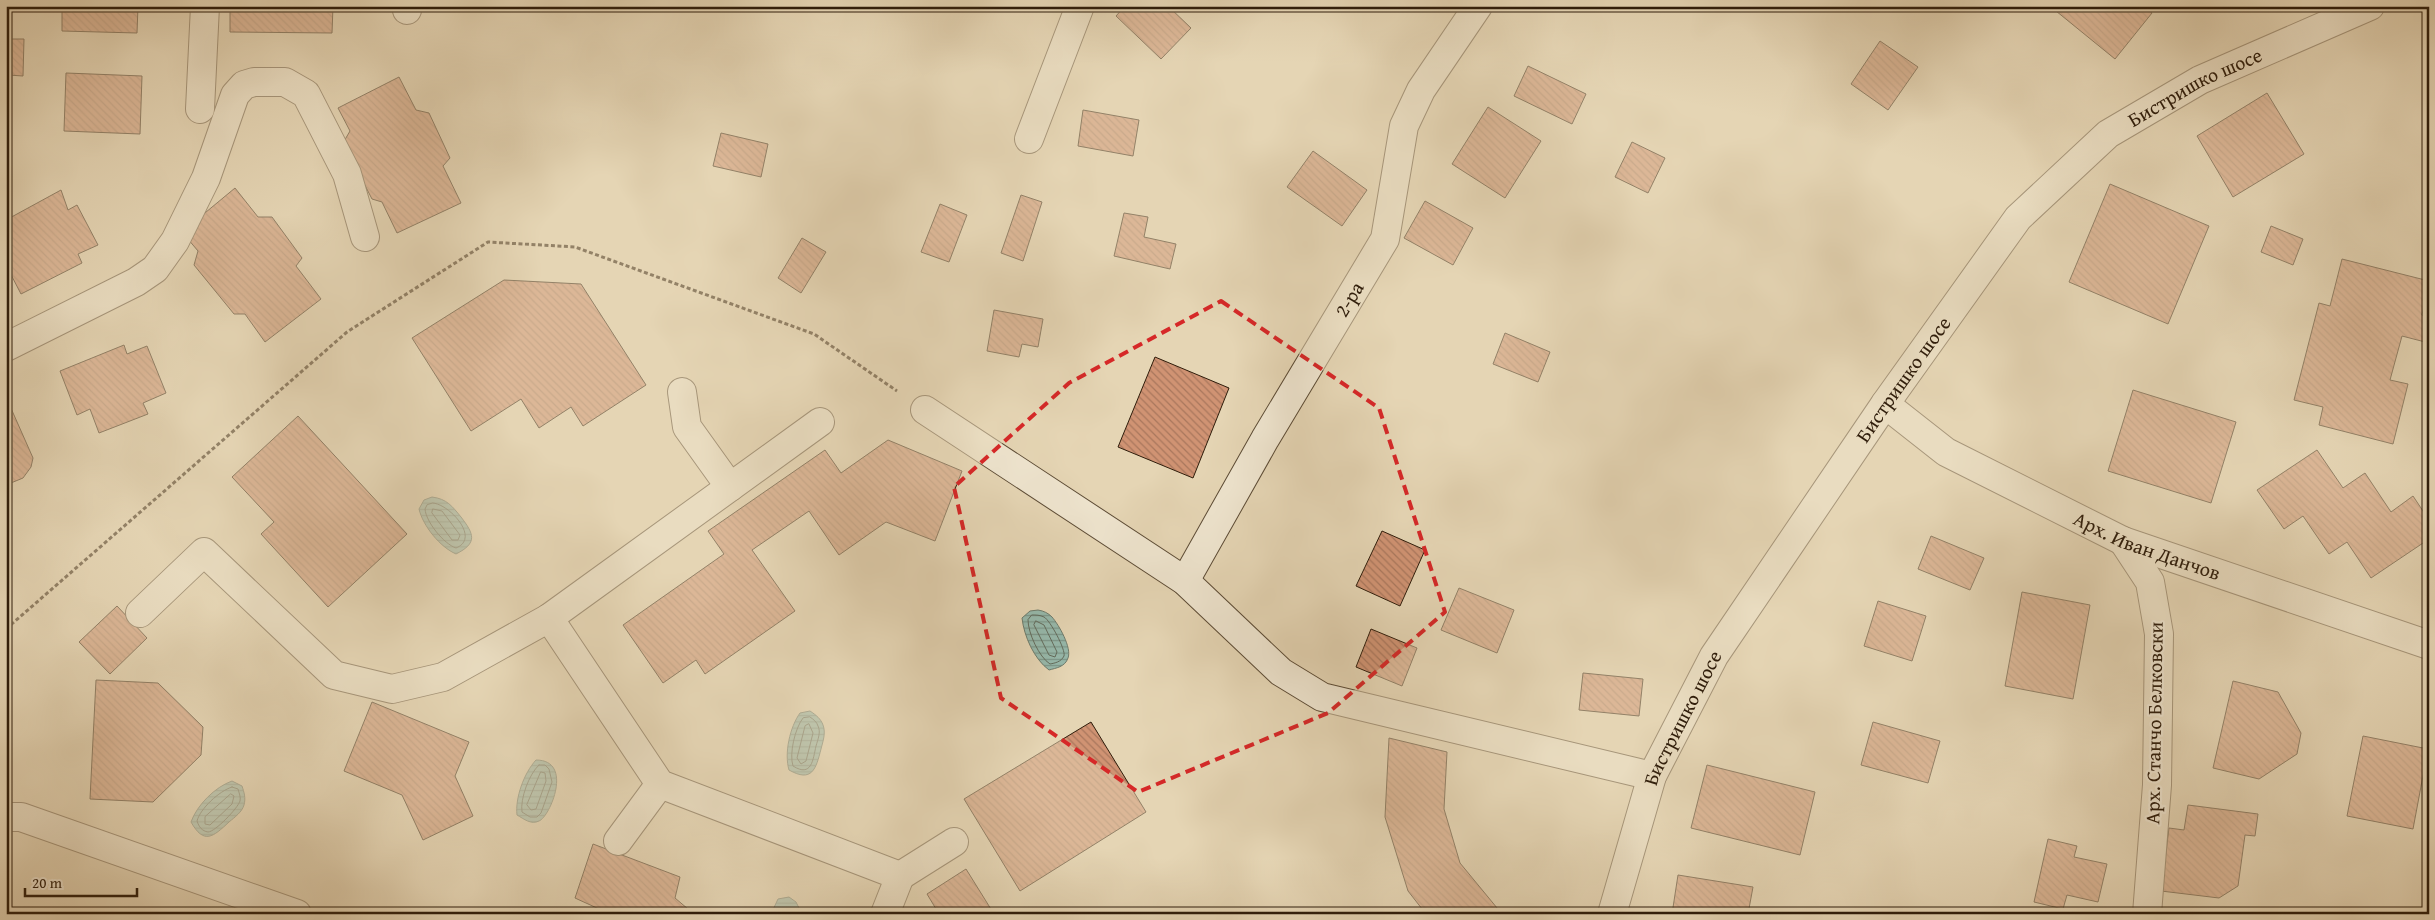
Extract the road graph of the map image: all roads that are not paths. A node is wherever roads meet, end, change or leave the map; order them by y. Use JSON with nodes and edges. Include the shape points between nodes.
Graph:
{"nodes":[{"id":1,"x":205,"y":6,"type":"edge"},
{"id":2,"x":1080,"y":6,"type":"edge"},
{"id":3,"x":1478,"y":6,"type":"edge"},
{"id":4,"x":2370,"y":6,"type":"edge"},
{"id":5,"x":200,"y":109,"type":"dead end"},
{"id":6,"x":1030,"y":140,"type":"dead end"},
{"id":7,"x":365,"y":237,"type":"dead end"},
{"id":8,"x":6,"y":347,"type":"edge"},
{"id":9,"x":682,"y":392,"type":"dead end"},
{"id":10,"x":1885,"y":404,"type":"junction"},
{"id":11,"x":925,"y":410,"type":"road end"},
{"id":12,"x":820,"y":422,"type":"dead end"},
{"id":13,"x":730,"y":487,"type":"junction"},
{"id":14,"x":2123,"y":541,"type":"junction"},
{"id":15,"x":1185,"y":581,"type":"junction"},
{"id":16,"x":140,"y":613,"type":"dead end"},
{"id":17,"x":549,"y":618,"type":"junction"},
{"id":18,"x":2429,"y":645,"type":"edge"},
{"id":19,"x":1652,"y":776,"type":"junction"},
{"id":20,"x":660,"y":784,"type":"junction"},
{"id":21,"x":14,"y":817,"type":"edge"},
{"id":22,"x":618,"y":841,"type":"dead end"},
{"id":23,"x":954,"y":842,"type":"dead end"},
{"id":24,"x":900,"y":876,"type":"junction"},
{"id":25,"x":297,"y":914,"type":"edge"},
{"id":26,"x":885,"y":914,"type":"edge"},
{"id":27,"x":1612,"y":914,"type":"edge"},
{"id":28,"x":2147,"y":914,"type":"edge"}],
"edges":[{"from":1,"to":5,"type":"street"},
{"from":2,"to":6,"type":"street"},
{"from":3,"to":15,"type":"street","name":"2-ра","via":[[1421,90],[1404,126],[1385,239],[1265,439]]},
{"from":4,"to":10,"type":"street","name":"Бистришко шосе","via":[[2200,80],[2108,134],[2018,218]]},
{"from":7,"to":8,"type":"street","via":[[347,174],[306,94],[284,82],[244,85],[235,95],[206,178],[175,241],[154,269],[136,282]]},
{"from":9,"to":13,"type":"street","via":[[687,427]]},
{"from":10,"to":14,"type":"street","name":"Арх. Иван Данчов","via":[[1946,452]]},
{"from":10,"to":19,"type":"street","name":"Бистришко шосе","via":[[1714,656]]},
{"from":11,"to":15,"type":"street"},
{"from":12,"to":13,"type":"street"},
{"from":13,"to":17,"type":"street"},
{"from":14,"to":18,"type":"street","name":"Арх. Иван Данчов"},
{"from":14,"to":28,"type":"street","name":"Арх. Станчо Белковски","via":[[2150,582],[2159,634],[2157,784]]},
{"from":15,"to":19,"type":"street","via":[[1281,672],[1322,697]]},
{"from":16,"to":17,"type":"street","via":[[204,552],[334,675],[392,689],[443,677]]},
{"from":17,"to":20,"type":"street"},
{"from":19,"to":27,"type":"street","name":"Бистришко шосе"},
{"from":20,"to":22,"type":"street"},
{"from":20,"to":24,"type":"street"},
{"from":21,"to":25,"type":"street"},
{"from":23,"to":24,"type":"street"},
{"from":24,"to":26,"type":"street"}]}
